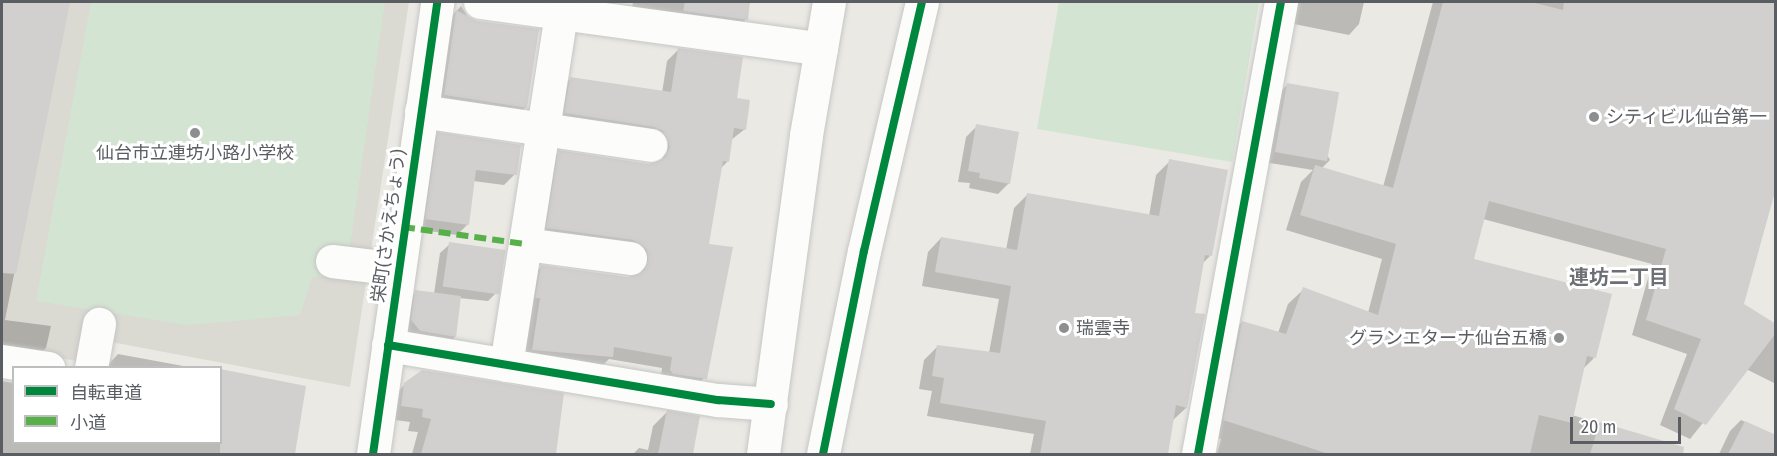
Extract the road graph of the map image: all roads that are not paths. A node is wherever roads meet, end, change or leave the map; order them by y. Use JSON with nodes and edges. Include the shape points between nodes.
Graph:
{"nodes":[{"id":1,"x":437,"y":2,"type":"edge"},
{"id":2,"x":480,"y":2,"type":"edge"},
{"id":3,"x":829,"y":2,"type":"edge"},
{"id":4,"x":922,"y":2,"type":"edge"},
{"id":5,"x":1281,"y":2,"type":"edge"},
{"id":6,"x":574,"y":9,"type":"edge"},
{"id":7,"x":821,"y":49,"type":"junction"},
{"id":8,"x":421,"y":111,"type":"junction"},
{"id":9,"x":543,"y":129,"type":"junction"},
{"id":10,"x":651,"y":145,"type":"dead end"},
{"id":11,"x":525,"y":243,"type":"junction"},
{"id":12,"x":630,"y":258,"type":"dead end"},
{"id":13,"x":332,"y":261,"type":"dead end"},
{"id":14,"x":397,"y":269,"type":"junction"},
{"id":15,"x":99,"y":324,"type":"dead end"},
{"id":16,"x":388,"y":345,"type":"junction"},
{"id":17,"x":2,"y":361,"type":"edge"},
{"id":18,"x":506,"y":364,"type":"junction"},
{"id":19,"x":35,"y":366,"type":"edge"},
{"id":20,"x":91,"y":366,"type":"edge"},
{"id":21,"x":771,"y":404,"type":"junction"},
{"id":22,"x":373,"y":454,"type":"edge"},
{"id":23,"x":763,"y":454,"type":"edge"},
{"id":24,"x":824,"y":454,"type":"edge"},
{"id":25,"x":1198,"y":454,"type":"edge"}],
"edges":[{"from":1,"to":8,"type":"street","name":"栄町(さかえちょう)"},
{"from":2,"to":6,"type":"street"},
{"from":3,"to":7,"type":"street"},
{"from":4,"to":24,"type":"street","via":[[864,251]]},
{"from":5,"to":25,"type":"street"},
{"from":6,"to":7,"type":"street"},
{"from":6,"to":9,"type":"street"},
{"from":7,"to":21,"type":"street"},
{"from":8,"to":9,"type":"street"},
{"from":8,"to":14,"type":"street","name":"栄町(さかえちょう)"},
{"from":9,"to":10,"type":"street"},
{"from":9,"to":11,"type":"street"},
{"from":11,"to":12,"type":"street"},
{"from":11,"to":18,"type":"street"},
{"from":13,"to":14,"type":"street"},
{"from":14,"to":16,"type":"street","name":"栄町(さかえちょう)"},
{"from":15,"to":20,"type":"street"},
{"from":16,"to":18,"type":"street"},
{"from":16,"to":22,"type":"street","name":"栄町(さかえちょう)"},
{"from":17,"to":19,"type":"street"},
{"from":18,"to":21,"type":"street","via":[[718,400]]},
{"from":21,"to":23,"type":"street"}]}
